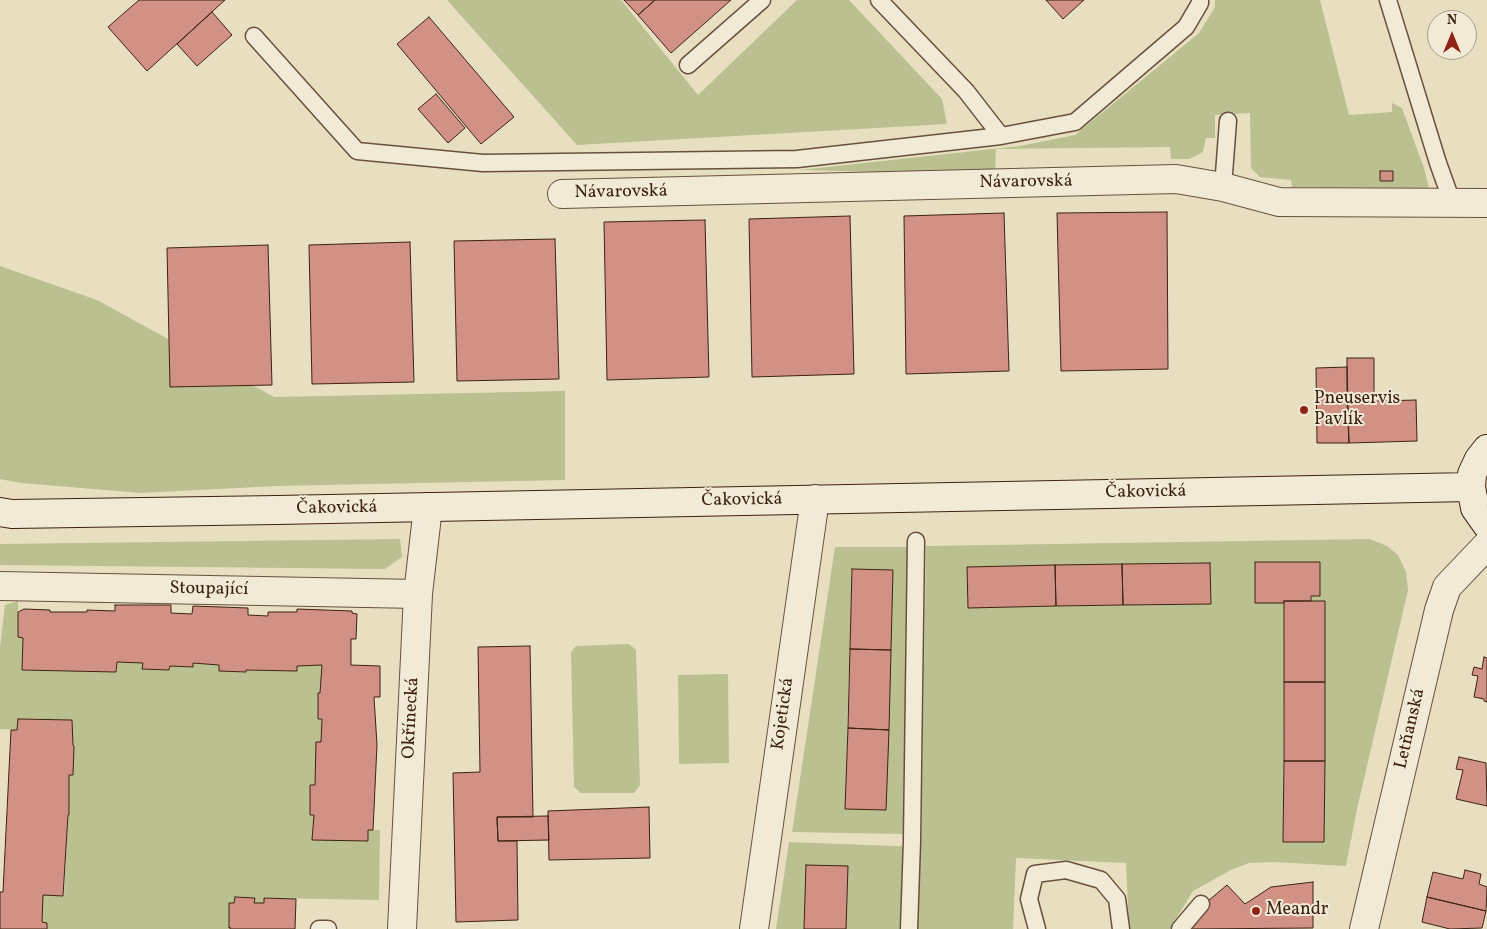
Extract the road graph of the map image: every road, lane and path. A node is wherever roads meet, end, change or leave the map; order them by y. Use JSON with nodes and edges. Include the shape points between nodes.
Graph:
{"nodes":[{"id":1,"x":762,"y":0,"type":"edge"},
{"id":2,"x":879,"y":0,"type":"edge"},
{"id":3,"x":1200,"y":0,"type":"edge"},
{"id":4,"x":1388,"y":0,"type":"edge"},
{"id":5,"x":254,"y":36,"type":"dead end"},
{"id":6,"x":688,"y":65,"type":"dead end"},
{"id":7,"x":1228,"y":121,"type":"dead end"},
{"id":8,"x":1001,"y":136,"type":"junction"},
{"id":9,"x":1223,"y":187,"type":"junction"},
{"id":10,"x":562,"y":194,"type":"dead end"},
{"id":11,"x":1452,"y":202,"type":"junction"},
{"id":12,"x":1487,"y":203,"type":"edge"},
{"id":13,"x":1487,"y":449,"type":"edge"},
{"id":14,"x":1471,"y":487,"type":"junction"},
{"id":15,"x":815,"y":499,"type":"junction"},
{"id":16,"x":428,"y":507,"type":"junction"},
{"id":17,"x":4,"y":514,"type":"edge"},
{"id":18,"x":1487,"y":525,"type":"edge"},
{"id":19,"x":916,"y":541,"type":"dead end"},
{"id":20,"x":1487,"y":545,"type":"edge"},
{"id":21,"x":0,"y":586,"type":"edge"},
{"id":22,"x":418,"y":594,"type":"junction"},
{"id":23,"x":1201,"y":904,"type":"dead end"},
{"id":24,"x":320,"y":929,"type":"edge"},
{"id":25,"x":328,"y":929,"type":"edge"},
{"id":26,"x":402,"y":929,"type":"edge"},
{"id":27,"x":754,"y":929,"type":"edge"},
{"id":28,"x":909,"y":929,"type":"edge"},
{"id":29,"x":1037,"y":929,"type":"edge"},
{"id":30,"x":1107,"y":929,"type":"edge"},
{"id":31,"x":1121,"y":929,"type":"edge"},
{"id":32,"x":1180,"y":929,"type":"edge"},
{"id":33,"x":1364,"y":929,"type":"edge"}],
"edges":[{"from":1,"to":6,"type":"lane"},
{"from":2,"to":8,"type":"lane","via":[[966,91]]},
{"from":3,"to":8,"type":"lane","via":[[1186,27],[1075,122]]},
{"from":4,"to":11,"type":"lane"},
{"from":5,"to":8,"type":"lane","via":[[357,151],[483,164],[797,159]]},
{"from":7,"to":9,"type":"lane"},
{"from":9,"to":10,"type":"street","name":"Návarovská","via":[[1176,179]]},
{"from":9,"to":11,"type":"street","name":"Návarovská","via":[[1279,202]]},
{"from":11,"to":12,"type":"street","name":"Návarovská"},
{"from":13,"to":14,"type":"street","via":[[1472,474]]},
{"from":14,"to":15,"type":"street","name":"Čakovická"},
{"from":14,"to":18,"type":"street","via":[[1475,508]]},
{"from":15,"to":16,"type":"street","name":"Čakovická"},
{"from":15,"to":27,"type":"street","name":"Kojetická"},
{"from":16,"to":17,"type":"street","name":"Čakovická"},
{"from":16,"to":22,"type":"street","name":"Okřínecká"},
{"from":19,"to":28,"type":"lane"},
{"from":20,"to":33,"type":"street","name":"Letňanská","via":[[1447,587],[1439,610]]},
{"from":21,"to":22,"type":"street","name":"Stoupající"},
{"from":22,"to":26,"type":"street","name":"Okřínecká"},
{"from":23,"to":32,"type":"lane"},
{"from":24,"to":25,"type":"lane"},
{"from":29,"to":31,"type":"lane","via":[[1029,899],[1035,874],[1066,870],[1100,880],[1117,899]]},
{"from":30,"to":31,"type":"lane"}]}
